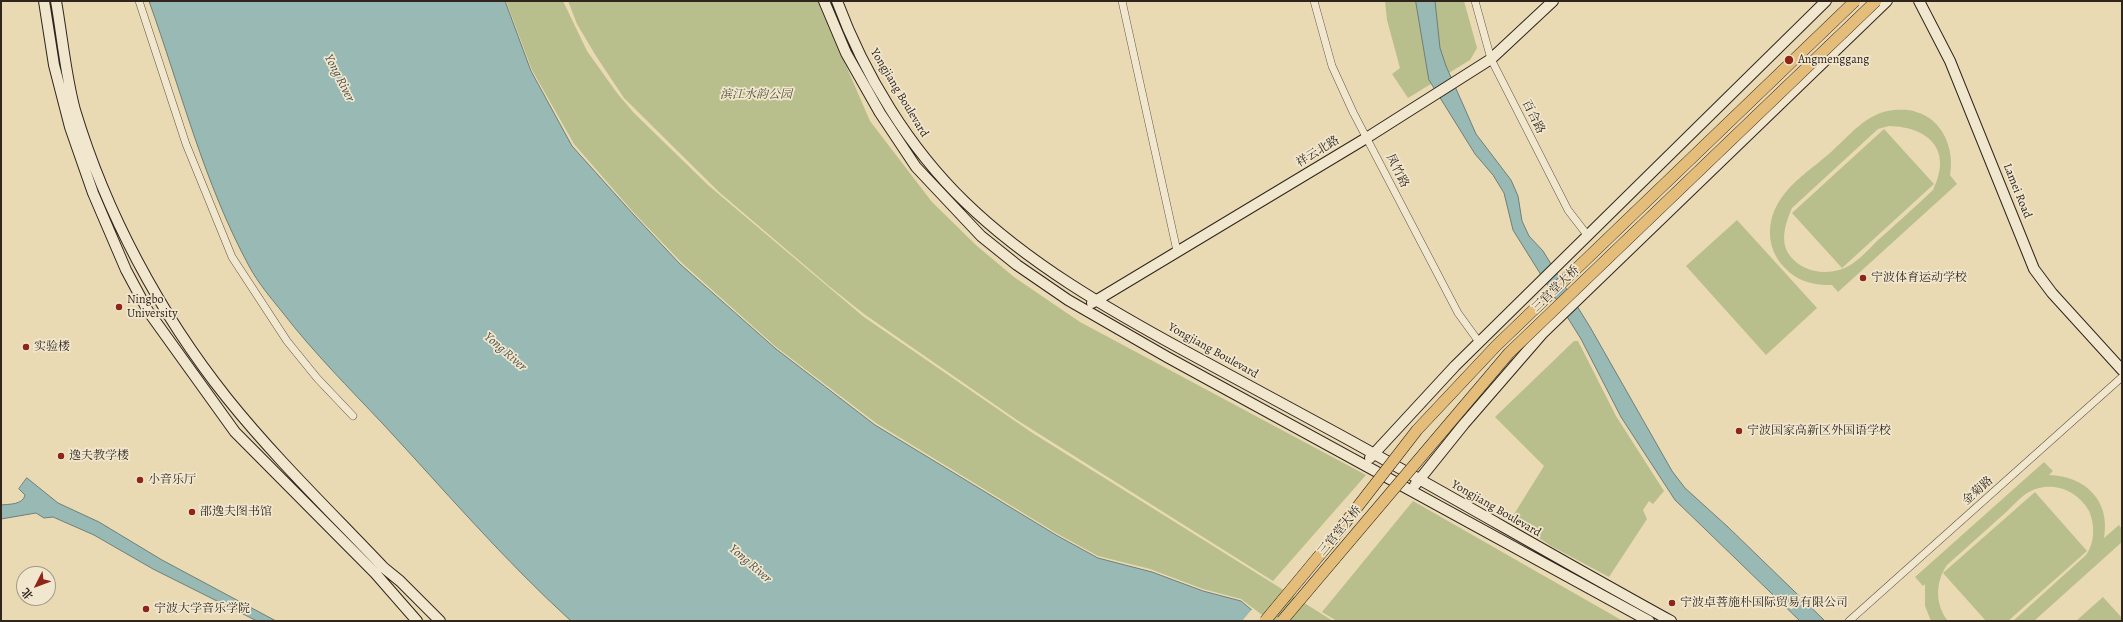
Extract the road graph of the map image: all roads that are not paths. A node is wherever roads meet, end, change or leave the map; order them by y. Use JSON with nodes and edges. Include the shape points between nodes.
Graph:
{"nodes":[{"id":1,"x":44,"y":1,"type":"edge"},
{"id":2,"x":56,"y":1,"type":"edge"},
{"id":3,"x":139,"y":1,"type":"edge"},
{"id":4,"x":824,"y":1,"type":"edge"},
{"id":5,"x":837,"y":1,"type":"edge"},
{"id":6,"x":1122,"y":1,"type":"edge"},
{"id":7,"x":1314,"y":1,"type":"edge"},
{"id":8,"x":1475,"y":1,"type":"edge"},
{"id":9,"x":1553,"y":1,"type":"edge"},
{"id":10,"x":1826,"y":1,"type":"edge"},
{"id":11,"x":1855,"y":1,"type":"edge"},
{"id":12,"x":1876,"y":1,"type":"edge"},
{"id":13,"x":1887,"y":1,"type":"edge"},
{"id":14,"x":1919,"y":1,"type":"edge"},
{"id":15,"x":1491,"y":59,"type":"junction"},
{"id":16,"x":1368,"y":137,"type":"junction"},
{"id":17,"x":1588,"y":236,"type":"junction"},
{"id":18,"x":1177,"y":251,"type":"junction"},
{"id":19,"x":1096,"y":300,"type":"junction"},
{"id":20,"x":1083,"y":308,"type":"junction"},
{"id":21,"x":1479,"y":342,"type":"junction"},
{"id":22,"x":2122,"y":370,"type":"edge"},
{"id":23,"x":2122,"y":377,"type":"edge"},
{"id":24,"x":353,"y":416,"type":"dead end"},
{"id":25,"x":1374,"y":454,"type":"junction"},
{"id":26,"x":1364,"y":465,"type":"junction"},
{"id":27,"x":1418,"y":480,"type":"junction"},
{"id":28,"x":1411,"y":492,"type":"junction"},
{"id":29,"x":417,"y":621,"type":"edge"},
{"id":30,"x":440,"y":621,"type":"edge"},
{"id":31,"x":1265,"y":621,"type":"edge"},
{"id":32,"x":1282,"y":621,"type":"edge"},
{"id":33,"x":1648,"y":621,"type":"edge"},
{"id":34,"x":1671,"y":621,"type":"edge"},
{"id":35,"x":1849,"y":621,"type":"edge"}],
"edges":[{"from":1,"to":29,"type":"street","via":[[54,64],[75,142],[93,193],[126,270],[148,311],[236,432],[375,573]]},
{"from":2,"to":30,"type":"street","via":[[75,109],[103,189],[143,271],[183,336],[226,397],[276,454],[384,568]]},
{"from":3,"to":24,"type":"street","via":[[186,144],[232,257],[287,341]]},
{"from":4,"to":20,"type":"street","name":"Yongjiang Boulevard","via":[[846,53],[916,167],[981,236],[1017,265]]},
{"from":5,"to":19,"type":"street","name":"Yongjiang Boulevard","via":[[848,30],[884,97],[912,142],[941,177],[965,203],[1008,238],[1067,283]]},
{"from":6,"to":18,"type":"street"},
{"from":7,"to":16,"type":"street","name":"凤竹路","via":[[1332,66]]},
{"from":8,"to":15,"type":"street","name":"百合路"},
{"from":9,"to":15,"type":"street","name":"祥云北路"},
{"from":10,"to":17,"type":"street"},
{"from":11,"to":31,"type":"main road","name":"三官堂大桥","bridge":true,"via":[[1496,346],[1417,430]]},
{"from":12,"to":32,"type":"main road","name":"三官堂大桥","bridge":true,"via":[[1509,353]]},
{"from":13,"to":27,"type":"street","via":[[1542,334]]},
{"from":14,"to":22,"type":"street","name":"Lamei Road","via":[[1950,61],[2034,269],[2052,293]]},
{"from":15,"to":16,"type":"street","name":"祥云北路"},
{"from":15,"to":17,"type":"street","name":"百合路","via":[[1568,210]]},
{"from":16,"to":18,"type":"street","name":"祥云北路"},
{"from":16,"to":21,"type":"street","name":"凤竹路","via":[[1458,313]]},
{"from":17,"to":21,"type":"street"},
{"from":18,"to":19,"type":"street","name":"祥云北路"},
{"from":19,"to":20,"type":"street","name":"祥云北路"},
{"from":19,"to":25,"type":"street","name":"Yongjiang Boulevard"},
{"from":20,"to":26,"type":"street","name":"Yongjiang Boulevard"},
{"from":21,"to":25,"type":"street"},
{"from":23,"to":35,"type":"street","name":"金菊路"},
{"from":25,"to":26,"type":"street"},
{"from":25,"to":27,"type":"street","name":"Yongjiang Boulevard"},
{"from":26,"to":28,"type":"street","name":"Yongjiang Boulevard"},
{"from":27,"to":28,"type":"street"},
{"from":27,"to":34,"type":"street","name":"Yongjiang Boulevard"},
{"from":28,"to":33,"type":"street","name":"Yongjiang Boulevard"}]}
